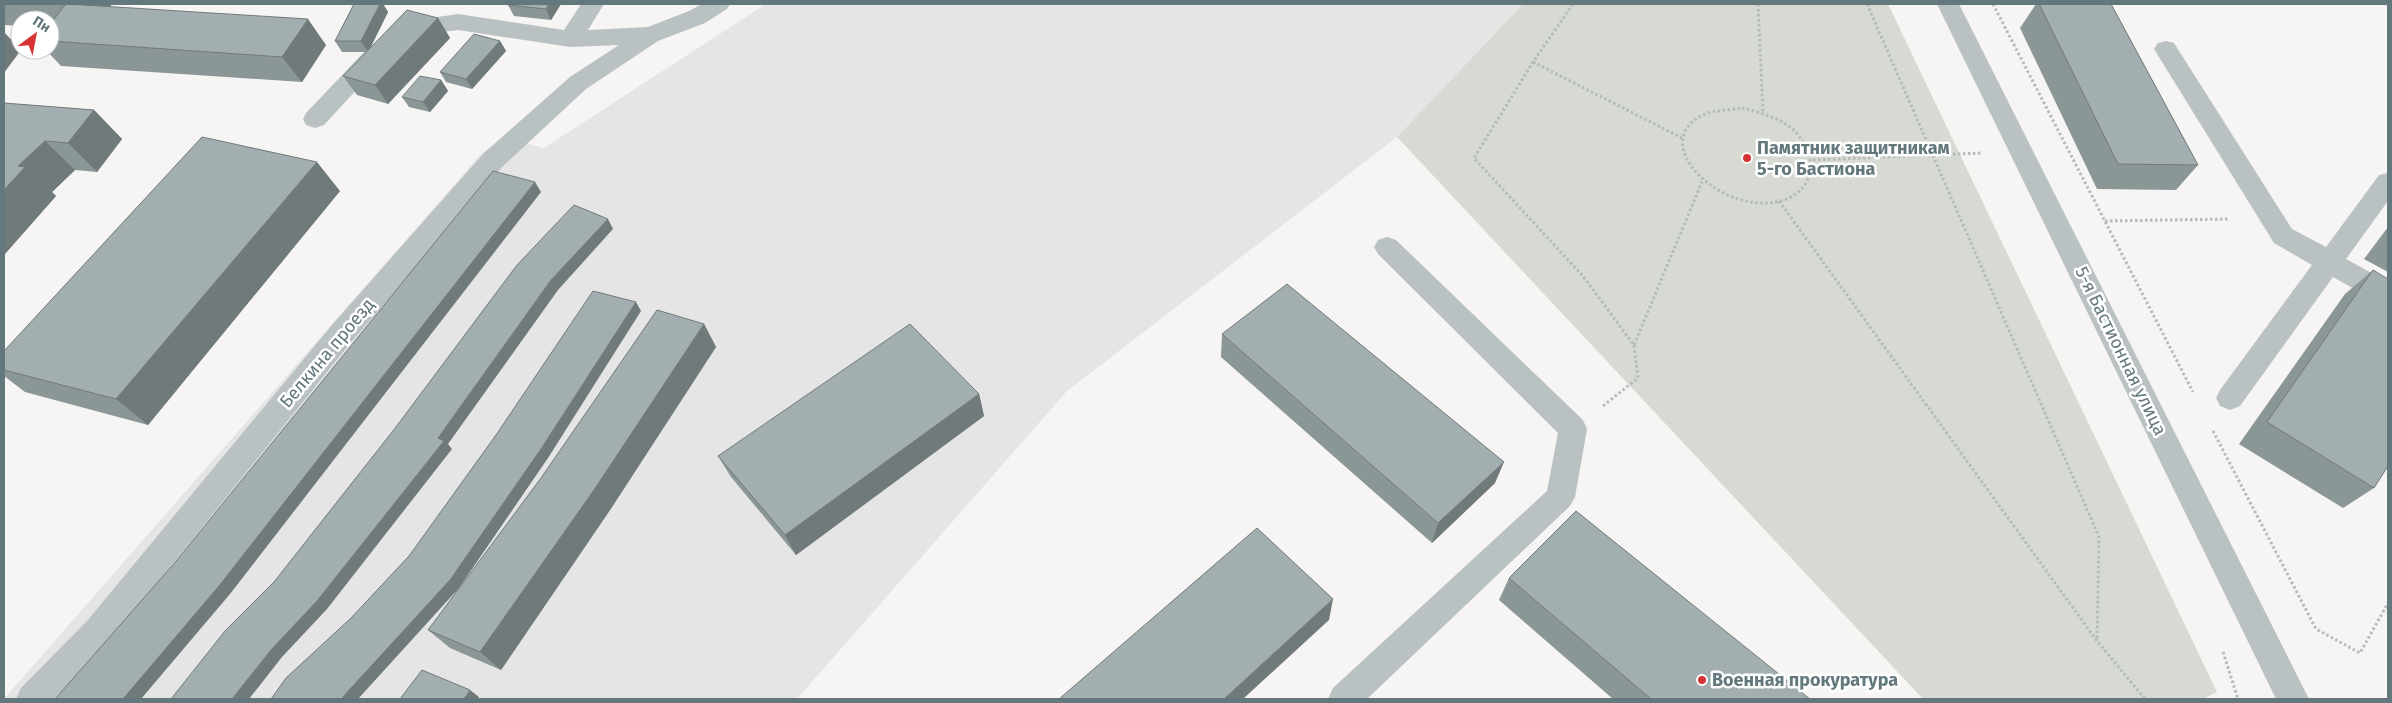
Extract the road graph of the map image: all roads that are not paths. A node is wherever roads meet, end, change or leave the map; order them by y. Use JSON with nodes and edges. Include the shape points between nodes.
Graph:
{"nodes":[{"id":1,"x":593,"y":4,"type":"edge"},
{"id":2,"x":719,"y":4,"type":"edge"},
{"id":3,"x":1948,"y":4,"type":"edge"},
{"id":4,"x":463,"y":13,"type":"edge"},
{"id":5,"x":650,"y":35,"type":"junction"},
{"id":6,"x":570,"y":39,"type":"junction"},
{"id":7,"x":2166,"y":49,"type":"dead end"},
{"id":8,"x":315,"y":119,"type":"dead end"},
{"id":9,"x":2388,"y":182,"type":"edge"},
{"id":10,"x":1387,"y":247,"type":"dead end"},
{"id":11,"x":2329,"y":261,"type":"junction"},
{"id":12,"x":2388,"y":295,"type":"edge"},
{"id":13,"x":2230,"y":398,"type":"dead end"},
{"id":14,"x":2289,"y":689,"type":"edge"},
{"id":15,"x":32,"y":699,"type":"edge"},
{"id":16,"x":1344,"y":699,"type":"edge"},
{"id":17,"x":2314,"y":699,"type":"edge"}],
"edges":[{"from":1,"to":6,"type":"street"},
{"from":2,"to":5,"type":"street","name":"Белкина проезд","via":[[697,17]]},
{"from":3,"to":14,"type":"street","name":"5-я Бастионная улица"},
{"from":4,"to":6,"type":"street","name":"Белкина проезд"},
{"from":4,"to":8,"type":"street","name":"Белкина проезд","via":[[399,29]]},
{"from":5,"to":6,"type":"street","name":"Белкина проезд"},
{"from":5,"to":15,"type":"street","name":"Белкина проезд","via":[[578,82],[493,160],[342,333],[98,632]]},
{"from":7,"to":11,"type":"street","via":[[2283,236]]},
{"from":9,"to":11,"type":"street"},
{"from":10,"to":16,"type":"street","via":[[1573,429],[1560,497]]},
{"from":11,"to":12,"type":"street"},
{"from":11,"to":13,"type":"street"},
{"from":14,"to":17,"type":"street"}]}
